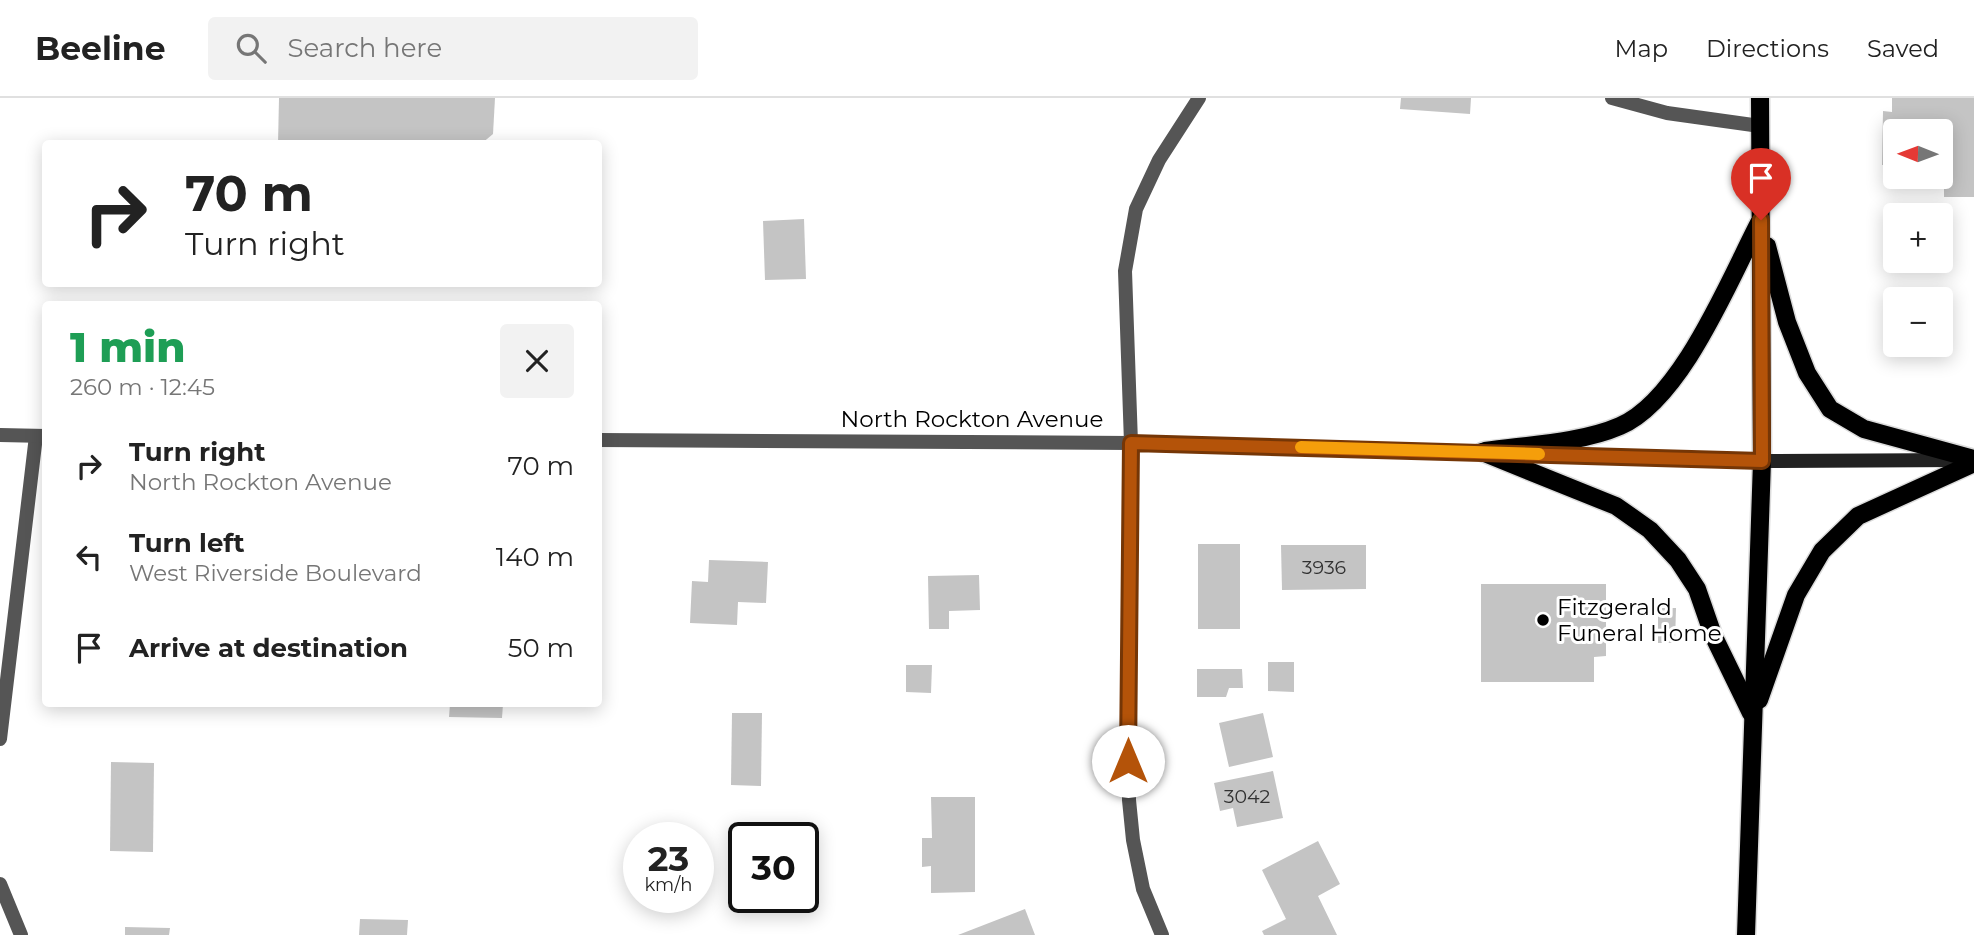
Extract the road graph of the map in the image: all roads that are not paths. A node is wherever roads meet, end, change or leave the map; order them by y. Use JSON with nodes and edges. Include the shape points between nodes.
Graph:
{"nodes":[{"id":1,"x":1199,"y":98,"type":"edge"},
{"id":2,"x":1612,"y":98,"type":"edge"},
{"id":3,"x":1760,"y":98,"type":"edge"},
{"id":4,"x":1760,"y":126,"type":"junction"},
{"id":5,"x":1761,"y":220,"type":"junction"},
{"id":6,"x":0,"y":435,"type":"edge"},
{"id":7,"x":41,"y":436,"type":"edge"},
{"id":8,"x":602,"y":440,"type":"edge"},
{"id":9,"x":1131,"y":443,"type":"junction"},
{"id":10,"x":1482,"y":452,"type":"junction"},
{"id":11,"x":1762,"y":461,"type":"junction"},
{"id":12,"x":1974,"y":461,"type":"edge"},
{"id":13,"x":1753,"y":716,"type":"junction"},
{"id":14,"x":0,"y":739,"type":"edge"},
{"id":15,"x":0,"y":884,"type":"edge"},
{"id":16,"x":21,"y":935,"type":"edge"},
{"id":17,"x":1162,"y":935,"type":"edge"},
{"id":18,"x":1746,"y":935,"type":"edge"}],
"edges":[{"from":1,"to":9,"type":"street","via":[[1158,160],[1136,209],[1125,271]]},
{"from":2,"to":4,"type":"street","via":[[1667,113]]},
{"from":3,"to":4,"type":"main road"},
{"from":4,"to":5,"type":"main road"},
{"from":5,"to":10,"type":"main road","via":[[1686,364],[1657,399],[1623,425],[1596,435]]},
{"from":5,"to":11,"type":"main road"},
{"from":5,"to":12,"type":"main road","via":[[1787,322],[1807,373],[1830,409],[1864,429]]},
{"from":6,"to":7,"type":"street"},
{"from":7,"to":14,"type":"street"},
{"from":8,"to":9,"type":"street","name":"North Rockton Avenue"},
{"from":9,"to":10,"type":"street","name":"North Rockton Avenue"},
{"from":9,"to":17,"type":"street","via":[[1129,800],[1143,889]]},
{"from":10,"to":11,"type":"street","name":"North Rockton Avenue"},
{"from":10,"to":13,"type":"main road","via":[[1616,506],[1650,530],[1697,589],[1713,635]]},
{"from":11,"to":12,"type":"main road","name":"North Rockton Avenue"},
{"from":11,"to":13,"type":"main road"},
{"from":12,"to":13,"type":"main road","via":[[1858,516],[1822,551],[1796,595]]},
{"from":13,"to":18,"type":"main road"},
{"from":15,"to":16,"type":"street"}]}
